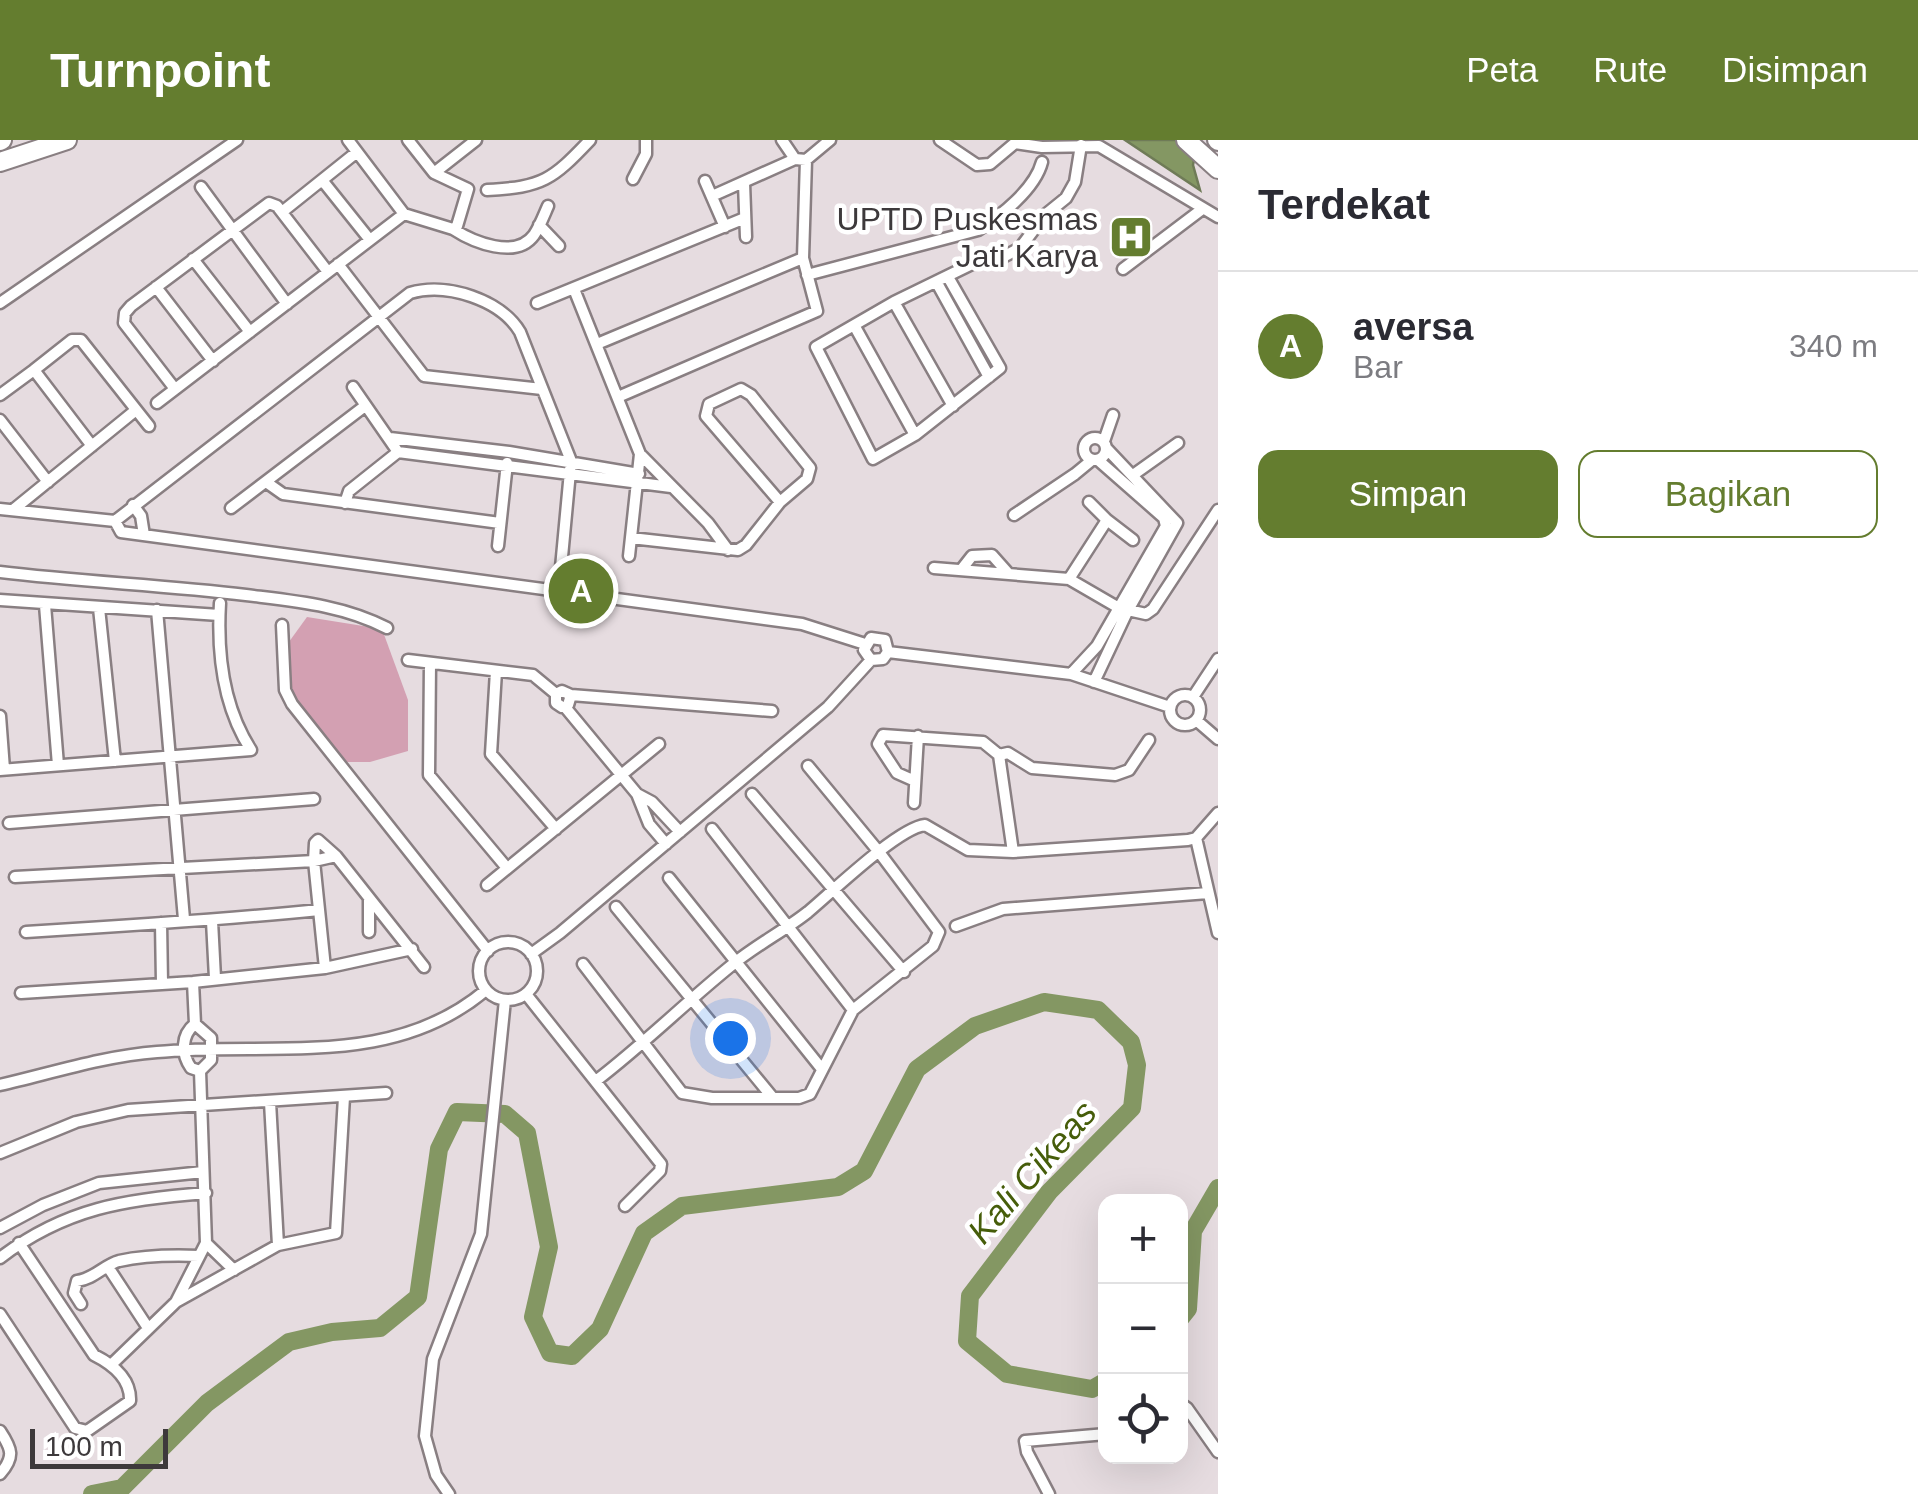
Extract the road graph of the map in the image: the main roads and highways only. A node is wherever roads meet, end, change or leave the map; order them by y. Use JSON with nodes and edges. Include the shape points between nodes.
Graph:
{"nodes":[{"id":1,"x":67,"y":140,"type":"edge"},
{"id":2,"x":1186,"y":140,"type":"edge"},
{"id":3,"x":0,"y":162,"type":"edge"},
{"id":4,"x":1218,"y":168,"type":"edge"}],
"edges":[{"from":1,"to":3,"type":"highway"},
{"from":2,"to":4,"type":"highway"}]}
